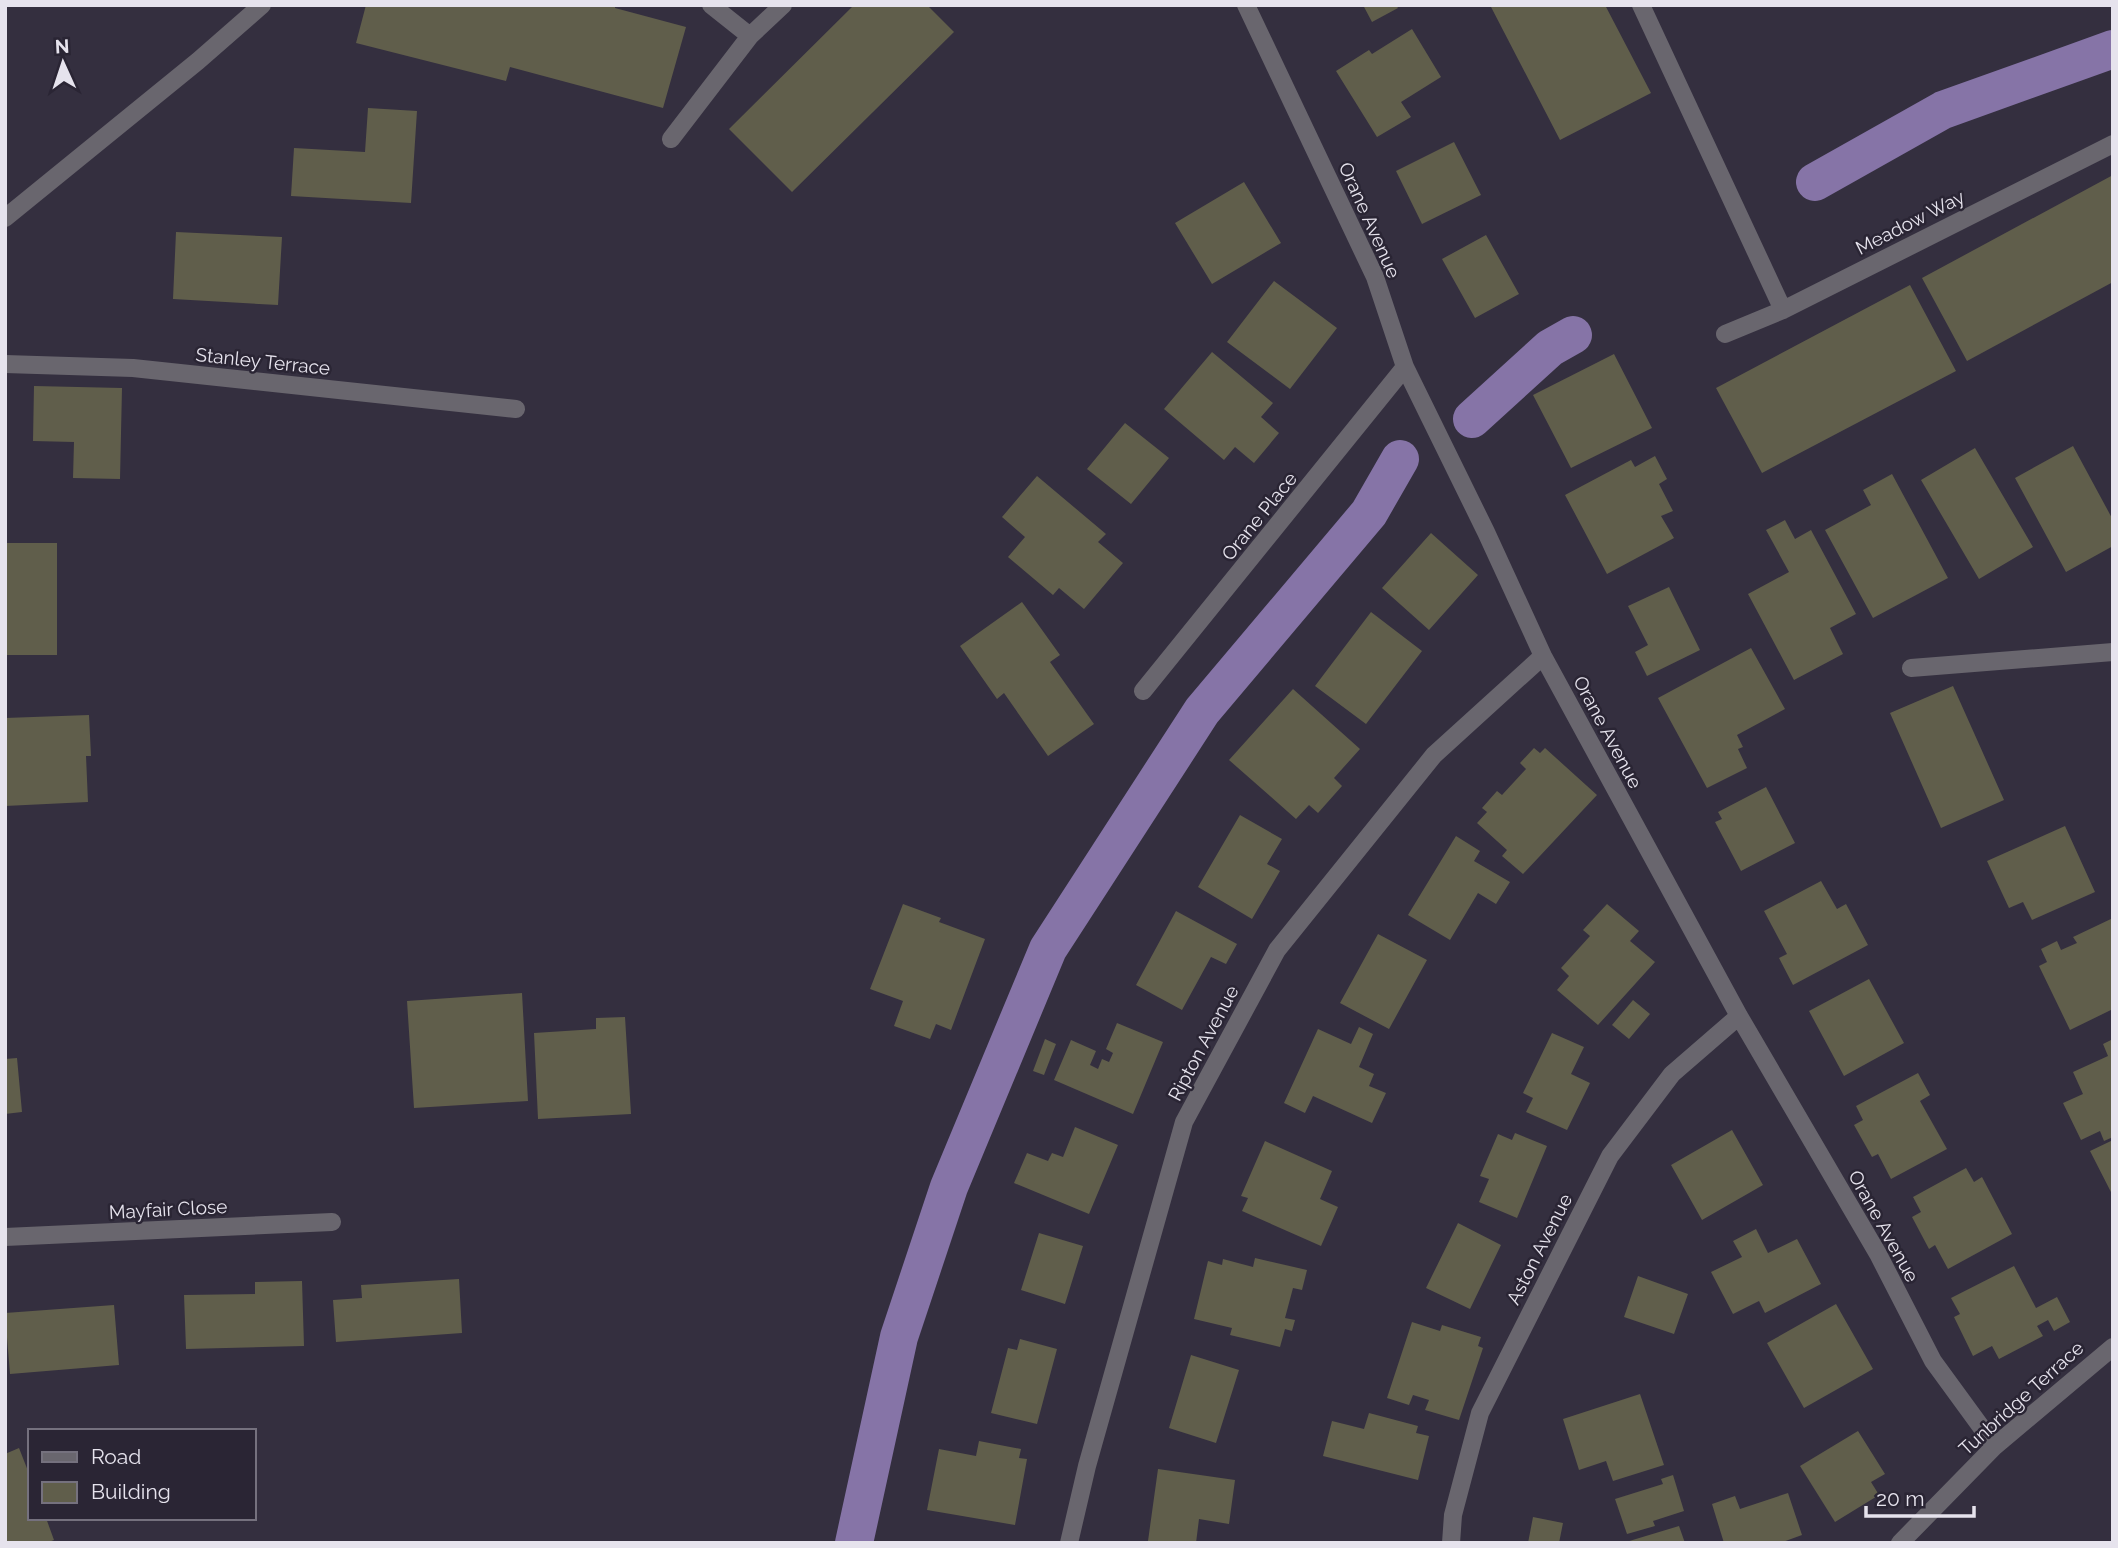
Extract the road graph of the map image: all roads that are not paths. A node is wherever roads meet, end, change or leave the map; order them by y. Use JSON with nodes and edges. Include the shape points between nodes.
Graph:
{"nodes":[{"id":1,"x":262,"y":5,"type":"edge"},
{"id":2,"x":711,"y":5,"type":"edge"},
{"id":3,"x":783,"y":5,"type":"edge"},
{"id":4,"x":1246,"y":5,"type":"edge"},
{"id":5,"x":1641,"y":5,"type":"edge"},
{"id":6,"x":750,"y":36,"type":"junction"},
{"id":7,"x":671,"y":139,"type":"dead end"},
{"id":8,"x":2113,"y":144,"type":"edge"},
{"id":9,"x":5,"y":218,"type":"edge"},
{"id":10,"x":1783,"y":310,"type":"junction"},
{"id":11,"x":1725,"y":334,"type":"dead end"},
{"id":12,"x":5,"y":364,"type":"edge"},
{"id":13,"x":1405,"y":367,"type":"junction"},
{"id":14,"x":516,"y":409,"type":"dead end"},
{"id":15,"x":2113,"y":652,"type":"edge"},
{"id":16,"x":1544,"y":656,"type":"junction"},
{"id":17,"x":1911,"y":668,"type":"dead end"},
{"id":18,"x":1143,"y":691,"type":"dead end"},
{"id":19,"x":1739,"y":1016,"type":"junction"},
{"id":20,"x":332,"y":1222,"type":"dead end"},
{"id":21,"x":5,"y":1237,"type":"edge"},
{"id":22,"x":2113,"y":1347,"type":"edge"},
{"id":23,"x":1995,"y":1446,"type":"junction"},
{"id":24,"x":1069,"y":1543,"type":"edge"},
{"id":25,"x":1451,"y":1543,"type":"edge"},
{"id":26,"x":1900,"y":1543,"type":"edge"}],
"edges":[{"from":1,"to":9,"type":"street"},
{"from":2,"to":6,"type":"street"},
{"from":3,"to":6,"type":"street"},
{"from":4,"to":13,"type":"street","name":"Orane Avenue","via":[[1375,277]]},
{"from":5,"to":10,"type":"street"},
{"from":6,"to":7,"type":"street"},
{"from":8,"to":10,"type":"street","name":"Meadow Way"},
{"from":10,"to":11,"type":"street","name":"Meadow Way"},
{"from":12,"to":14,"type":"street","name":"Stanley Terrace","via":[[133,368]]},
{"from":13,"to":16,"type":"street","name":"Orane Avenue"},
{"from":13,"to":18,"type":"street","name":"Orane Place"},
{"from":15,"to":17,"type":"street"},
{"from":16,"to":19,"type":"street","name":"Orane Avenue"},
{"from":16,"to":24,"type":"street","name":"Ripton Avenue","via":[[1434,755],[1277,950],[1184,1122]]},
{"from":19,"to":23,"type":"street","name":"Orane Avenue","via":[[1878,1254],[1933,1361]]},
{"from":19,"to":25,"type":"street","name":"Aston Avenue","via":[[1672,1074],[1610,1156],[1480,1413],[1453,1514]]},
{"from":20,"to":21,"type":"street","name":"Mayfair Close"},
{"from":22,"to":23,"type":"street","name":"Tunbridge Terrace"},
{"from":23,"to":26,"type":"street","name":"Tunbridge Terrace"}]}
